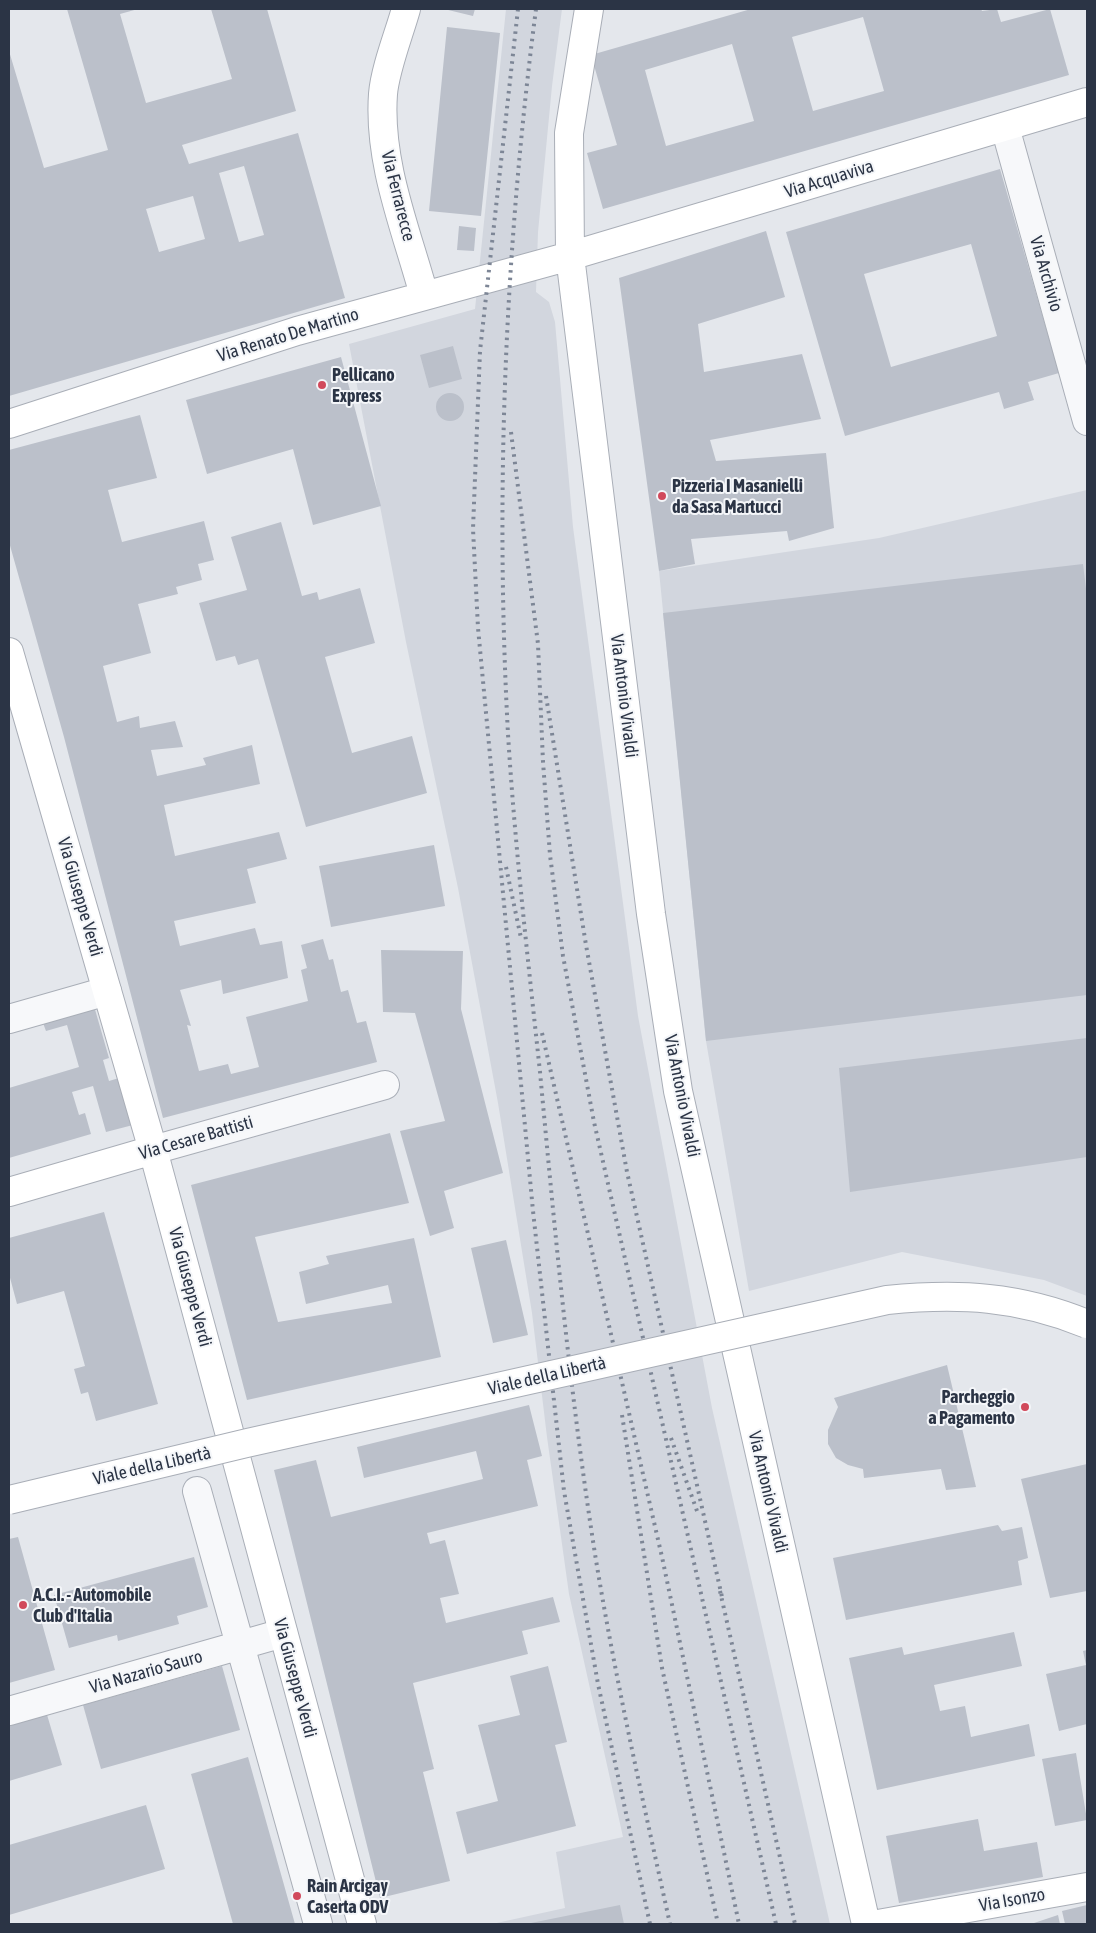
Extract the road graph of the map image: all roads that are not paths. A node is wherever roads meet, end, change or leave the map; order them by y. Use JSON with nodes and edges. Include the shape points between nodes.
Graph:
{"nodes":[{"id":1,"x":406,"y":9,"type":"edge"},
{"id":2,"x":589,"y":9,"type":"edge"},
{"id":3,"x":1087,"y":102,"type":"edge"},
{"id":4,"x":1005,"y":127,"type":"junction"},
{"id":5,"x":570,"y":256,"type":"junction"},
{"id":6,"x":424,"y":295,"type":"junction"},
{"id":7,"x":1087,"y":421,"type":"edge"},
{"id":8,"x":9,"y":424,"type":"edge"},
{"id":9,"x":9,"y":652,"type":"edge"},
{"id":10,"x":107,"y":991,"type":"junction"},
{"id":11,"x":9,"y":1019,"type":"edge"},
{"id":12,"x":385,"y":1085,"type":"dead end"},
{"id":13,"x":153,"y":1150,"type":"junction"},
{"id":14,"x":9,"y":1192,"type":"edge"},
{"id":15,"x":1087,"y":1324,"type":"edge"},
{"id":16,"x":197,"y":1491,"type":"dead end"},
{"id":17,"x":9,"y":1500,"type":"edge"},
{"id":18,"x":282,"y":1633,"type":"junction"},
{"id":19,"x":240,"y":1645,"type":"junction"},
{"id":20,"x":9,"y":1711,"type":"edge"},
{"id":21,"x":1087,"y":1887,"type":"edge"},
{"id":22,"x":318,"y":1924,"type":"edge"},
{"id":23,"x":362,"y":1924,"type":"edge"},
{"id":24,"x":866,"y":1924,"type":"edge"},
{"id":25,"x":878,"y":1924,"type":"edge"}],
"edges":[{"from":1,"to":6,"type":"street","name":"Via Ferrarecce","via":[[384,92],[383,129],[385,159]]},
{"from":2,"to":5,"type":"street","name":"Via Antonio Vivaldi","via":[[569,133]]},
{"from":3,"to":4,"type":"street","name":"Via Acquaviva"},
{"from":4,"to":5,"type":"street","name":"Via Acquaviva"},
{"from":4,"to":7,"type":"street","name":"Via Archivio"},
{"from":5,"to":6,"type":"street","name":"Via Renato De Martino"},
{"from":5,"to":24,"type":"street","name":"Via Antonio Vivaldi","via":[[651,914],[678,1091]]},
{"from":6,"to":8,"type":"street","name":"Via Renato De Martino","via":[[297,331]]},
{"from":9,"to":10,"type":"street","name":"Via Giuseppe Verdi"},
{"from":10,"to":11,"type":"street"},
{"from":10,"to":13,"type":"street","name":"Via Giuseppe Verdi"},
{"from":12,"to":13,"type":"street","name":"Via Cesare Battisti"},
{"from":13,"to":14,"type":"street","name":"Via Cesare Battisti"},
{"from":13,"to":18,"type":"street","name":"Via Giuseppe Verdi"},
{"from":15,"to":17,"type":"street","name":"Viale della Libertà","bridge":true,"via":[[1020,1303],[977,1297],[937,1295],[887,1300]]},
{"from":16,"to":19,"type":"street"},
{"from":18,"to":19,"type":"street","name":"Via Nazario Sauro"},
{"from":18,"to":23,"type":"street","name":"Via Giuseppe Verdi"},
{"from":19,"to":20,"type":"street","name":"Via Nazario Sauro"},
{"from":19,"to":22,"type":"street"},
{"from":21,"to":25,"type":"street","name":"Via Isonzo"}]}
